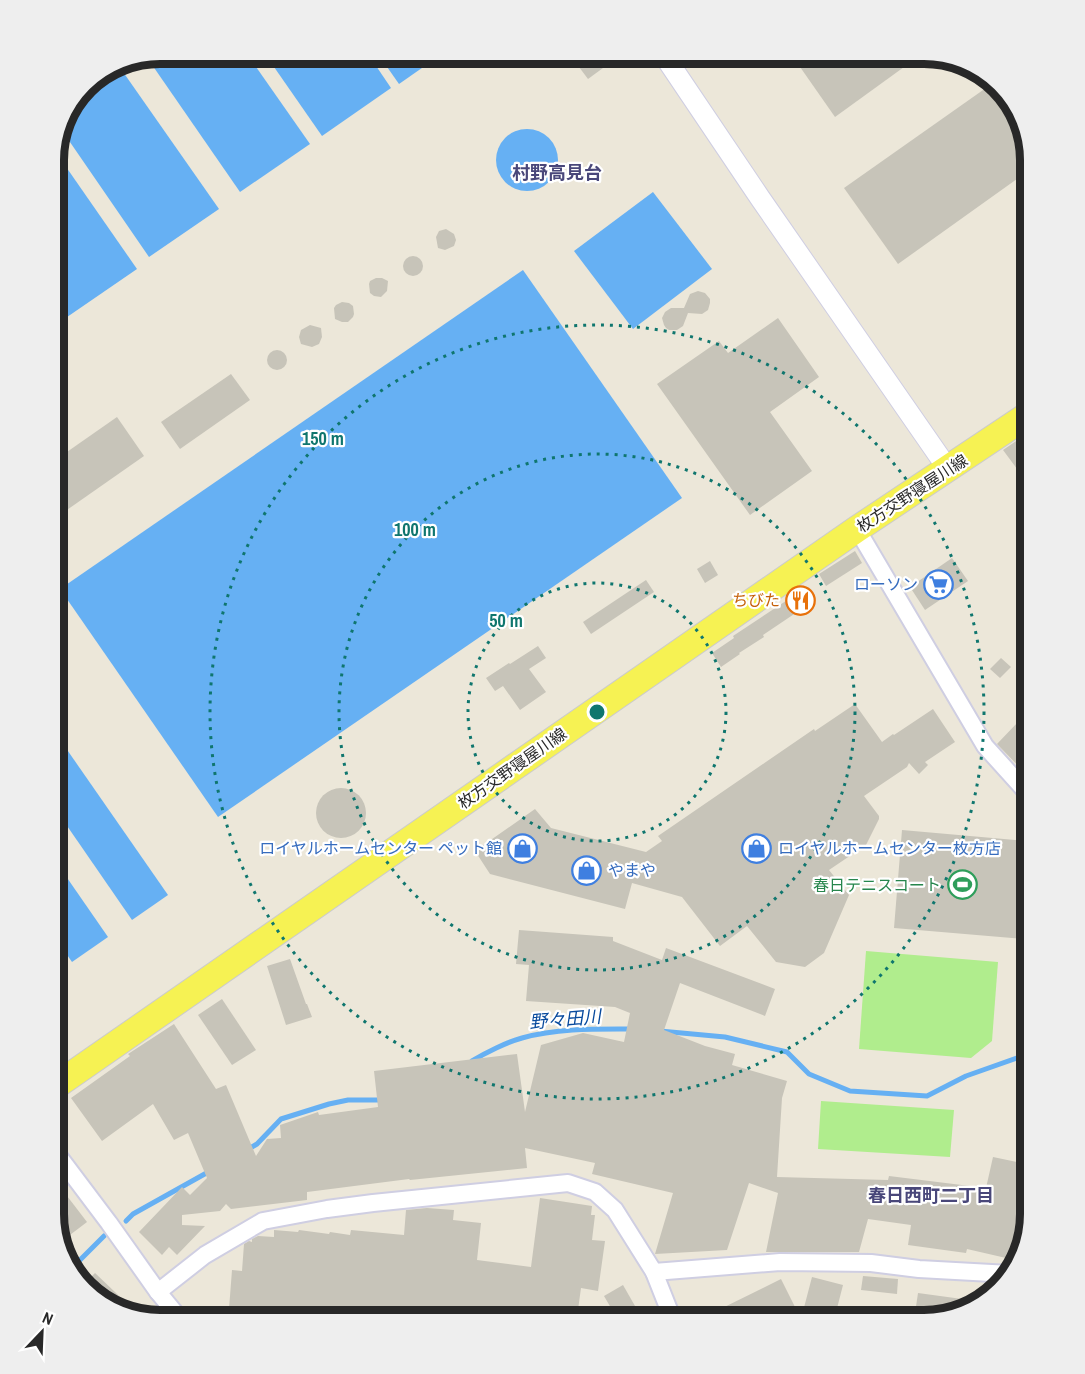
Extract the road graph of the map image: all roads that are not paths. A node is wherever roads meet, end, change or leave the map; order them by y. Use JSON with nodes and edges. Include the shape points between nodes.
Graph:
{"nodes":[{"id":1,"x":670,"y":65,"type":"edge"},
{"id":2,"x":1020,"y":420,"type":"edge"},
{"id":3,"x":948,"y":469,"type":"junction"},
{"id":4,"x":857,"y":529,"type":"junction"},
{"id":5,"x":1020,"y":785,"type":"edge"},
{"id":6,"x":65,"y":1078,"type":"edge"},
{"id":7,"x":65,"y":1165,"type":"edge"},
{"id":8,"x":654,"y":1272,"type":"junction"},
{"id":9,"x":1000,"y":1273,"type":"edge"},
{"id":10,"x":158,"y":1292,"type":"junction"},
{"id":11,"x":173,"y":1310,"type":"edge"},
{"id":12,"x":669,"y":1310,"type":"edge"}],
"edges":[{"from":1,"to":3,"type":"street"},
{"from":2,"to":3,"type":"main road","name":"枚方交野寝屋川線"},
{"from":3,"to":4,"type":"main road","name":"枚方交野寝屋川線"},
{"from":4,"to":5,"type":"street","via":[[985,746]]},
{"from":4,"to":6,"type":"main road","name":"枚方交野寝屋川線"},
{"from":7,"to":10,"type":"street"},
{"from":8,"to":9,"type":"street","via":[[780,1262],[871,1263]]},
{"from":8,"to":10,"type":"street","via":[[615,1210],[595,1192],[568,1183],[373,1203],[263,1221],[205,1254]]},
{"from":8,"to":12,"type":"street"},
{"from":10,"to":11,"type":"street"}]}
